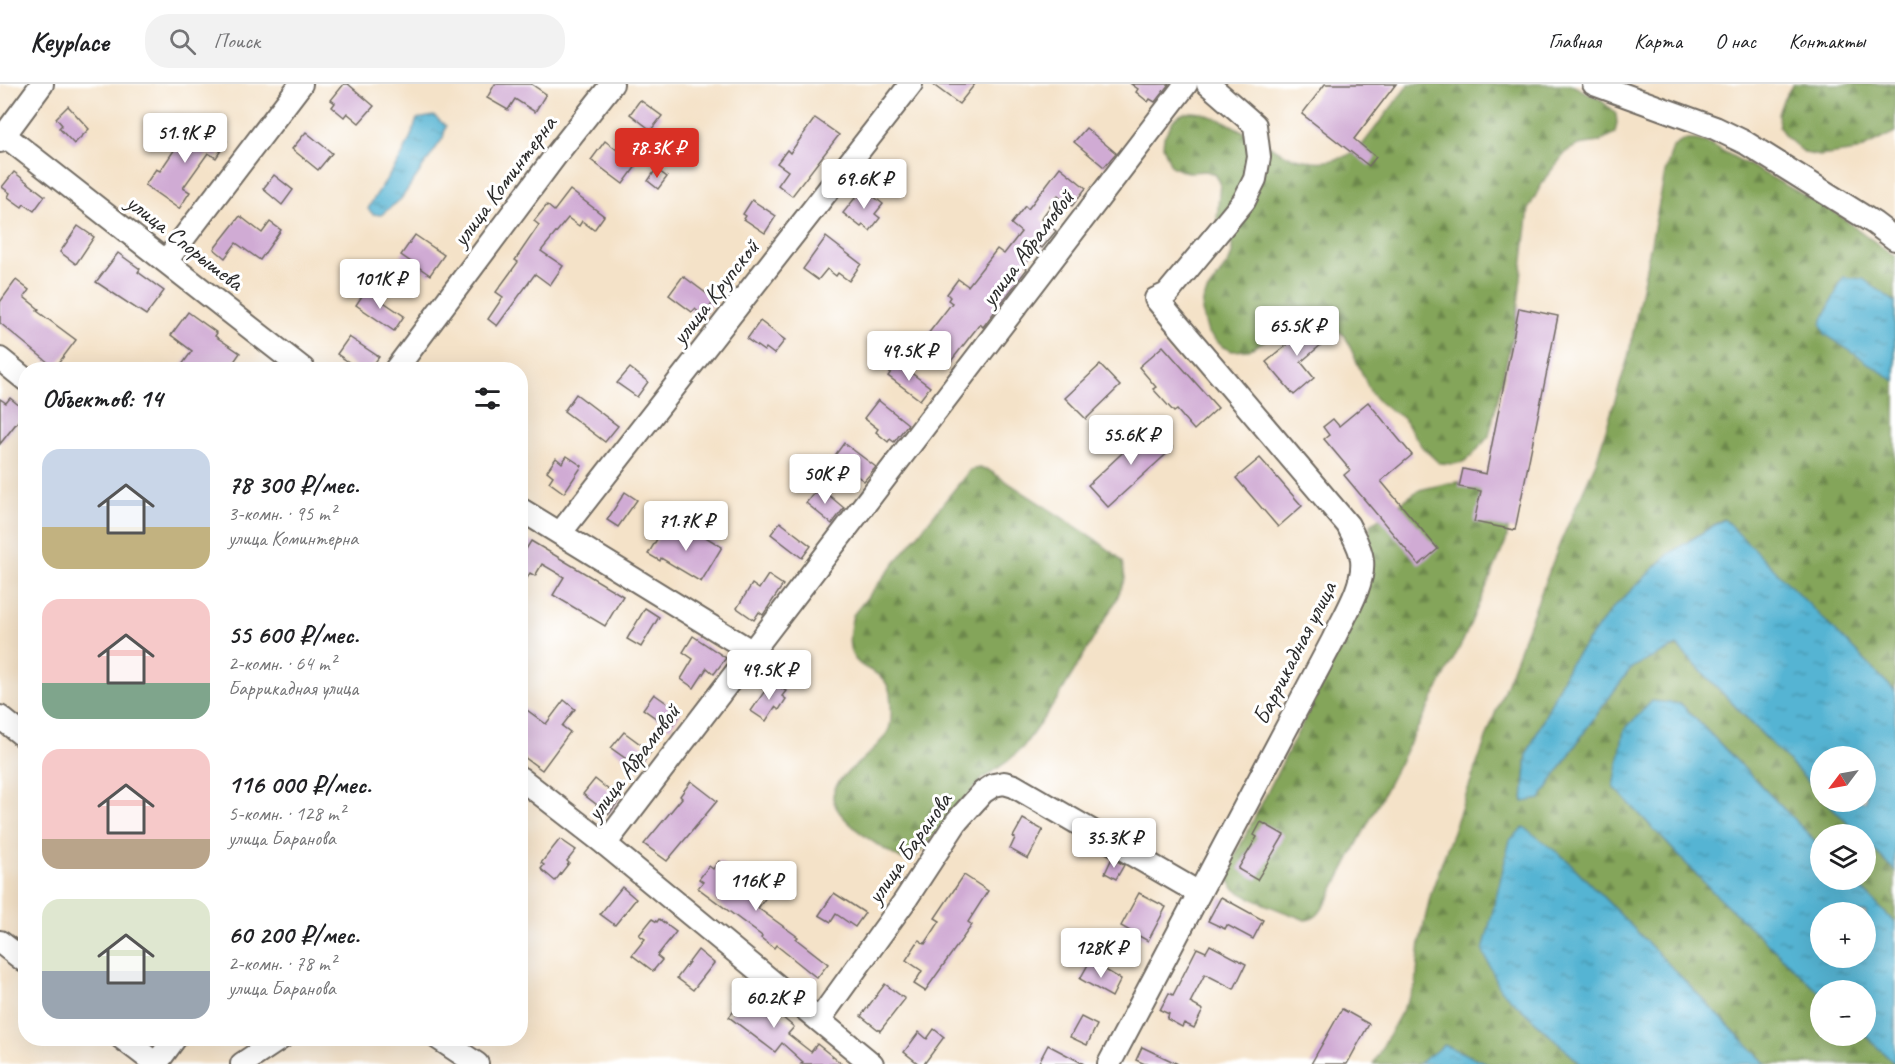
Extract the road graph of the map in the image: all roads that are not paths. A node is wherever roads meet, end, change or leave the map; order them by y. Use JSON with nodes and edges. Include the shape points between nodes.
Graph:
{"nodes":[{"id":1,"x":42,"y":84,"type":"edge"},
{"id":2,"x":301,"y":84,"type":"edge"},
{"id":3,"x":612,"y":84,"type":"edge"},
{"id":4,"x":911,"y":84,"type":"edge"},
{"id":5,"x":1186,"y":84,"type":"edge"},
{"id":6,"x":1208,"y":84,"type":"edge"},
{"id":7,"x":1594,"y":84,"type":"edge"},
{"id":8,"x":2,"y":138,"type":"edge"},
{"id":9,"x":1895,"y":239,"type":"edge"},
{"id":10,"x":166,"y":261,"type":"junction"},
{"id":11,"x":0,"y":359,"type":"edge"},
{"id":12,"x":294,"y":362,"type":"edge"},
{"id":13,"x":401,"y":362,"type":"edge"},
{"id":14,"x":18,"y":374,"type":"edge"},
{"id":15,"x":528,"y":513,"type":"edge"},
{"id":16,"x":561,"y":532,"type":"junction"},
{"id":17,"x":751,"y":651,"type":"junction"},
{"id":18,"x":0,"y":717,"type":"edge"},
{"id":19,"x":18,"y":732,"type":"edge"},
{"id":20,"x":528,"y":784,"type":"edge"},
{"id":21,"x":605,"y":844,"type":"junction"},
{"id":22,"x":1199,"y":893,"type":"junction"},
{"id":23,"x":0,"y":942,"type":"edge"},
{"id":24,"x":18,"y":956,"type":"edge"},
{"id":25,"x":819,"y":1020,"type":"junction"},
{"id":26,"x":132,"y":1046,"type":"edge"},
{"id":27,"x":169,"y":1046,"type":"edge"},
{"id":28,"x":268,"y":1046,"type":"edge"},
{"id":29,"x":450,"y":1046,"type":"edge"},
{"id":30,"x":156,"y":1064,"type":"edge"},
{"id":31,"x":242,"y":1064,"type":"edge"},
{"id":32,"x":477,"y":1064,"type":"edge"},
{"id":33,"x":872,"y":1064,"type":"edge"},
{"id":34,"x":1109,"y":1064,"type":"edge"}],
"edges":[{"from":1,"to":8,"type":"street"},
{"from":2,"to":10,"type":"street"},
{"from":3,"to":13,"type":"street","name":"улица Коминтерна"},
{"from":4,"to":16,"type":"street","name":"улица Крупской"},
{"from":5,"to":17,"type":"street","name":"улица Абрамовой"},
{"from":6,"to":22,"type":"street","name":"Баррикадная улица","via":[[1256,125],[1260,157],[1255,180],[1244,201],[1174,286],[1156,299],[1348,525],[1362,561],[1360,583],[1333,640]]},
{"from":7,"to":9,"type":"street","via":[[1746,143]]},
{"from":8,"to":10,"type":"street","name":"улица Спорышева"},
{"from":10,"to":12,"type":"street","name":"улица Спорышева"},
{"from":11,"to":14,"type":"street"},
{"from":15,"to":16,"type":"street"},
{"from":16,"to":17,"type":"street"},
{"from":17,"to":21,"type":"street","name":"улица Абрамовой"},
{"from":18,"to":19,"type":"street"},
{"from":20,"to":21,"type":"street"},
{"from":21,"to":25,"type":"street"},
{"from":22,"to":25,"type":"street","name":"улица Баранова","via":[[1014,786],[994,785],[957,821]]},
{"from":22,"to":34,"type":"street","name":"Баррикадная улица"},
{"from":23,"to":24,"type":"street"},
{"from":25,"to":33,"type":"street"},
{"from":26,"to":30,"type":"street"},
{"from":27,"to":30,"type":"street"},
{"from":28,"to":31,"type":"street"},
{"from":29,"to":32,"type":"street"}]}
